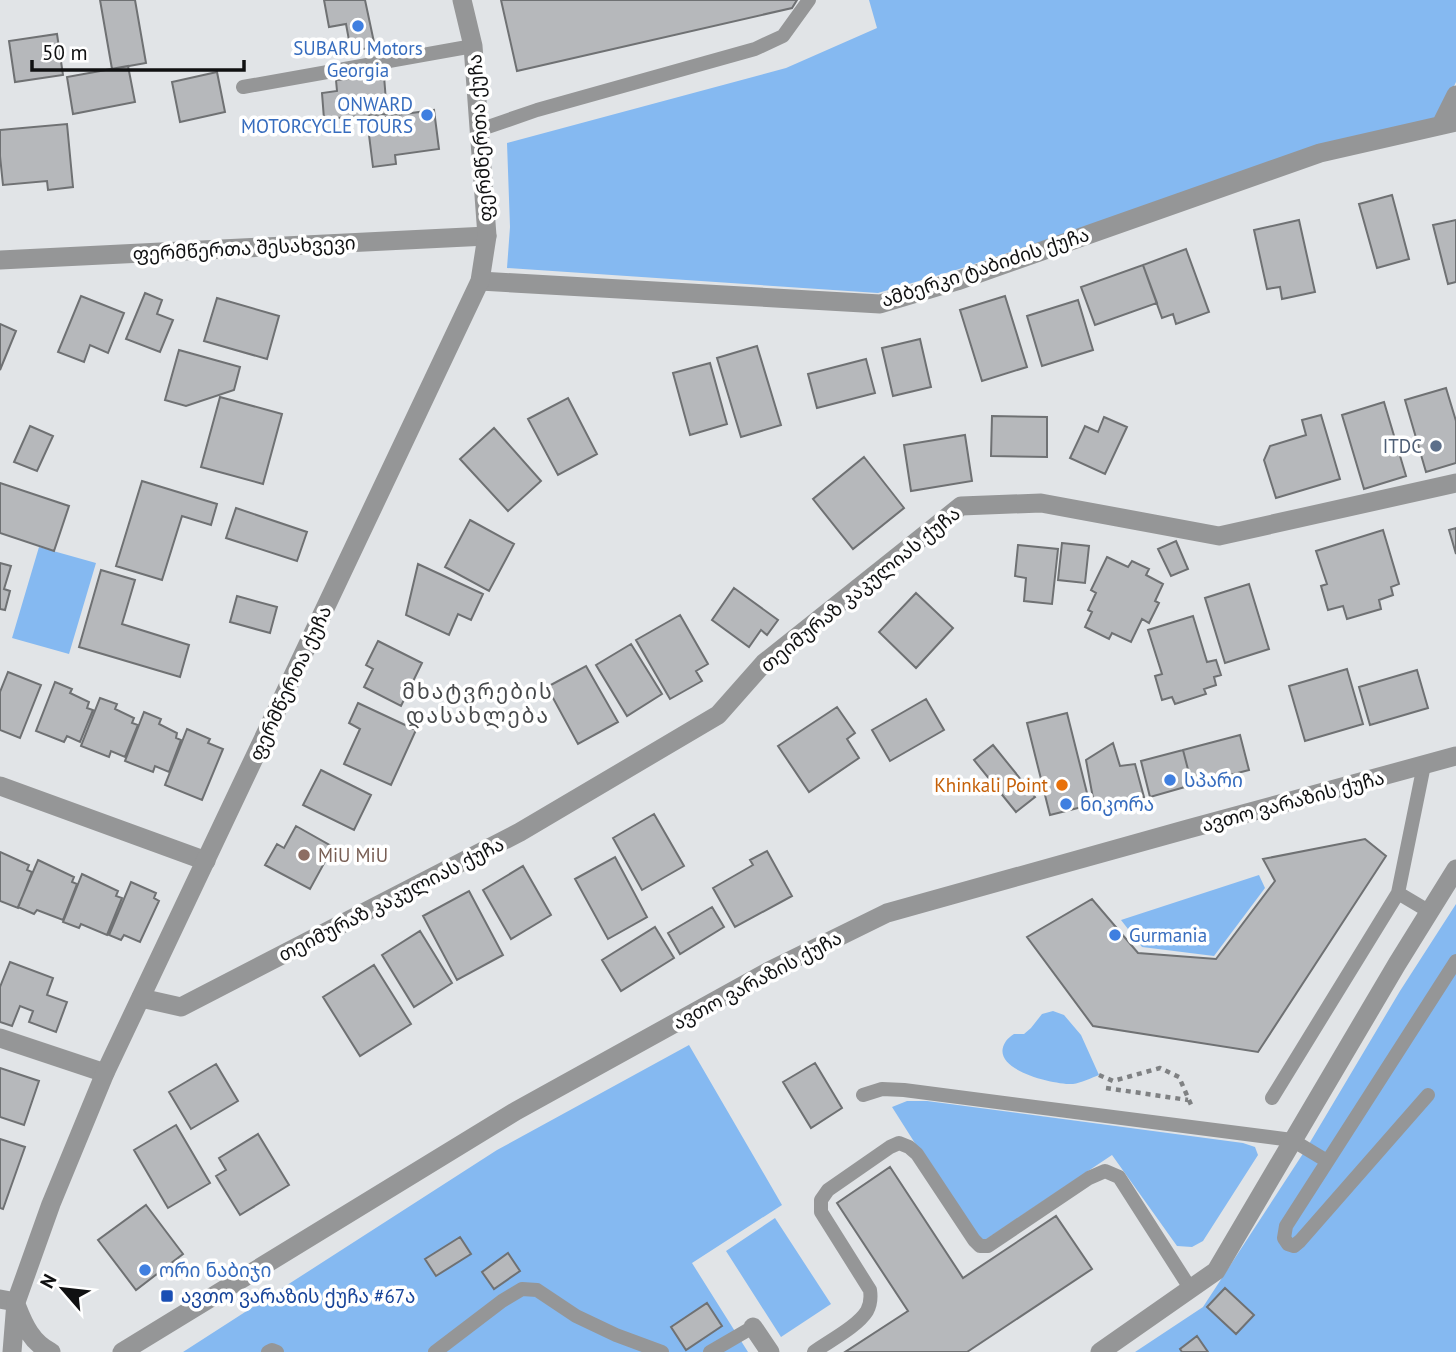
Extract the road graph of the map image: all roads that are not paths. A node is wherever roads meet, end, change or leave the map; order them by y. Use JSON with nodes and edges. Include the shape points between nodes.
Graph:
{"nodes":[{"id":1,"x":462,"y":0,"type":"edge"},
{"id":2,"x":809,"y":0,"type":"edge"},
{"id":3,"x":473,"y":46,"type":"junction"},
{"id":4,"x":243,"y":87,"type":"dead end"},
{"id":5,"x":1456,"y":95,"type":"edge"},
{"id":6,"x":1449,"y":124,"type":"edge"},
{"id":7,"x":479,"y":130,"type":"junction"},
{"id":8,"x":487,"y":236,"type":"junction"},
{"id":9,"x":0,"y":260,"type":"edge"},
{"id":10,"x":480,"y":281,"type":"junction"},
{"id":11,"x":1456,"y":483,"type":"edge"},
{"id":12,"x":1456,"y":756,"type":"edge"},
{"id":13,"x":1424,"y":765,"type":"junction"},
{"id":14,"x":0,"y":786,"type":"edge"},
{"id":15,"x":206,"y":861,"type":"junction"},
{"id":16,"x":1456,"y":869,"type":"edge"},
{"id":17,"x":1398,"y":893,"type":"junction"},
{"id":18,"x":1430,"y":912,"type":"junction"},
{"id":19,"x":1456,"y":961,"type":"edge"},
{"id":20,"x":141,"y":998,"type":"junction"},
{"id":21,"x":0,"y":1038,"type":"edge"},
{"id":22,"x":105,"y":1073,"type":"junction"},
{"id":23,"x":863,"y":1095,"type":"dead end"},
{"id":24,"x":1428,"y":1095,"type":"dead end"},
{"id":25,"x":1272,"y":1098,"type":"dead end"},
{"id":26,"x":1292,"y":1140,"type":"junction"},
{"id":27,"x":1327,"y":1161,"type":"junction"},
{"id":28,"x":1190,"y":1288,"type":"junction"},
{"id":29,"x":8,"y":1301,"type":"edge"},
{"id":30,"x":753,"y":1326,"type":"joint"},
{"id":31,"x":12,"y":1352,"type":"edge"},
{"id":32,"x":51,"y":1352,"type":"edge"},
{"id":33,"x":122,"y":1352,"type":"edge"},
{"id":34,"x":268,"y":1352,"type":"edge"},
{"id":35,"x":277,"y":1352,"type":"edge"},
{"id":36,"x":435,"y":1352,"type":"edge"},
{"id":37,"x":662,"y":1352,"type":"edge"},
{"id":38,"x":710,"y":1352,"type":"edge"},
{"id":39,"x":770,"y":1352,"type":"edge"},
{"id":40,"x":814,"y":1352,"type":"edge"},
{"id":41,"x":1100,"y":1352,"type":"edge"}],
"edges":[{"from":1,"to":3,"type":"street","name":"ფერმწერთა ქუჩა"},
{"from":2,"to":7,"type":"lane","via":[[783,36],[755,49]]},
{"from":3,"to":4,"type":"lane"},
{"from":3,"to":7,"type":"street","name":"ფერმწერთა ქუჩა"},
{"from":5,"to":6,"type":"street","name":"ამბერკი ტაბიძის ქუჩა"},
{"from":6,"to":10,"type":"street","name":"ამბერკი ტაბიძის ქუჩა","via":[[1320,153],[880,304]]},
{"from":7,"to":8,"type":"street","name":"ფერმწერთა ქუჩა"},
{"from":8,"to":9,"type":"street","name":"ფერმწერთა შესახვევი"},
{"from":8,"to":10,"type":"street","name":"ფერმწერთა ქუჩა"},
{"from":10,"to":15,"type":"street","name":"ფერმწერთა ქუჩა"},
{"from":11,"to":20,"type":"street","name":"თეიმურაზ კაკულიას ქუჩა","via":[[1219,537],[1041,503],[961,506],[764,663],[718,715],[520,832],[181,1007]]},
{"from":12,"to":13,"type":"street","name":"ავთო ვარაზის ქუჩა"},
{"from":13,"to":17,"type":"lane"},
{"from":13,"to":33,"type":"street","name":"ავთო ვარაზის ქუჩა","via":[[887,913],[771,970],[516,1111]]},
{"from":14,"to":15,"type":"street"},
{"from":15,"to":20,"type":"street","name":"ფერმწერთა ქუჩა"},
{"from":16,"to":18,"type":"street"},
{"from":17,"to":18,"type":"lane"},
{"from":17,"to":25,"type":"lane"},
{"from":18,"to":26,"type":"street"},
{"from":19,"to":27,"type":"lane"},
{"from":20,"to":22,"type":"street","name":"ფერმწერთა ქუჩა"},
{"from":21,"to":22,"type":"street"},
{"from":22,"to":29,"type":"street","name":"ფერმწერთა ქუჩა"},
{"from":23,"to":26,"type":"lane","via":[[882,1088],[904,1090]]},
{"from":24,"to":27,"type":"lane","via":[[1300,1241],[1288,1244],[1286,1226]]},
{"from":26,"to":27,"type":"lane"},
{"from":26,"to":28,"type":"street","via":[[1216,1270]]},
{"from":28,"to":40,"type":"lane","via":[[1119,1177],[1105,1171],[1089,1178],[981,1247],[917,1154],[900,1143],[828,1190],[821,1200],[821,1212],[870,1290],[871,1300],[857,1323]]},
{"from":28,"to":41,"type":"street"},
{"from":29,"to":31,"type":"street","name":"ფერმწერთა ქუჩა"},
{"from":29,"to":32,"type":"street","via":[[32,1337]]},
{"from":30,"to":38,"type":"lane"},
{"from":30,"to":39,"type":"street"},
{"from":34,"to":35,"type":"lane"},
{"from":36,"to":37,"type":"lane","via":[[522,1289],[537,1290],[576,1316]]}]}
